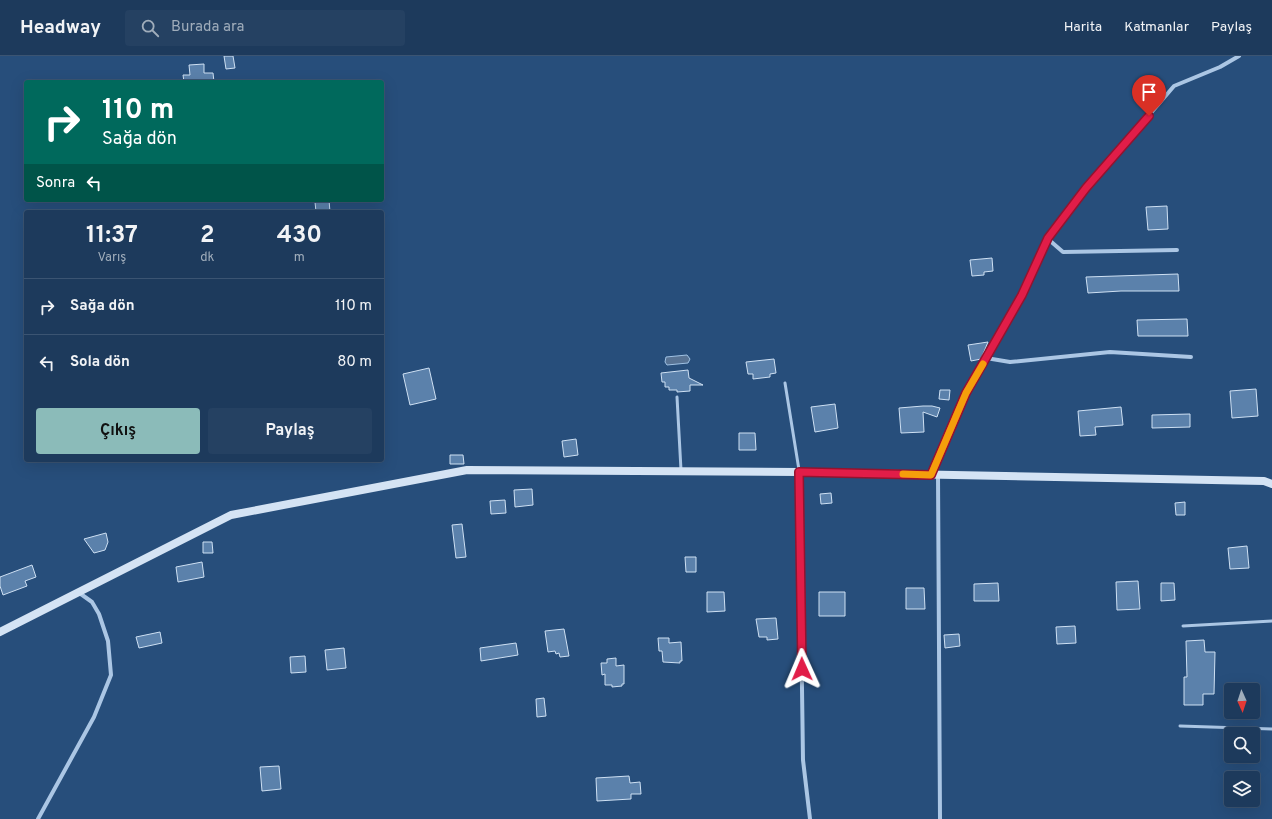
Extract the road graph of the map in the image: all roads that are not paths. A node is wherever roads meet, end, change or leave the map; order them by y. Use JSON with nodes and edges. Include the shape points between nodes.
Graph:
{"nodes":[{"id":1,"x":1239,"y":56,"type":"edge"},
{"id":2,"x":1048,"y":238,"type":"junction"},
{"id":3,"x":1177,"y":250,"type":"dead end"},
{"id":4,"x":1191,"y":357,"type":"dead end"},
{"id":5,"x":986,"y":358,"type":"junction"},
{"id":6,"x":785,"y":383,"type":"dead end"},
{"id":7,"x":677,"y":397,"type":"dead end"},
{"id":8,"x":681,"y":471,"type":"junction"},
{"id":9,"x":799,"y":472,"type":"junction"},
{"id":10,"x":935,"y":475,"type":"junction"},
{"id":11,"x":1272,"y":484,"type":"edge"},
{"id":12,"x":78,"y":592,"type":"junction"},
{"id":13,"x":1272,"y":621,"type":"edge"},
{"id":14,"x":1184,"y":626,"type":"dead end"},
{"id":15,"x":0,"y":632,"type":"edge"},
{"id":16,"x":1180,"y":726,"type":"dead end"},
{"id":17,"x":1272,"y":729,"type":"edge"},
{"id":18,"x":38,"y":819,"type":"edge"},
{"id":19,"x":810,"y":819,"type":"edge"},
{"id":20,"x":940,"y":819,"type":"edge"}],
"edges":[{"from":1,"to":2,"type":"street","via":[[1220,67],[1174,86],[1086,188]]},
{"from":2,"to":3,"type":"street","via":[[1063,252]]},
{"from":2,"to":5,"type":"street","via":[[1022,295]]},
{"from":4,"to":5,"type":"street","via":[[1110,352],[1010,362]]},
{"from":5,"to":10,"type":"street","via":[[966,393]]},
{"from":6,"to":9,"type":"lane"},
{"from":7,"to":8,"type":"lane"},
{"from":8,"to":9,"type":"main road"},
{"from":8,"to":12,"type":"main road","via":[[468,470],[231,515]]},
{"from":9,"to":10,"type":"main road"},
{"from":9,"to":19,"type":"street","via":[[804,760]]},
{"from":10,"to":11,"type":"main road","via":[[1264,481]]},
{"from":10,"to":20,"type":"street"},
{"from":12,"to":15,"type":"main road"},
{"from":12,"to":18,"type":"street","via":[[92,602],[99,614],[108,641],[111,674],[94,718]]},
{"from":13,"to":14,"type":"lane"},
{"from":16,"to":17,"type":"lane"}]}
